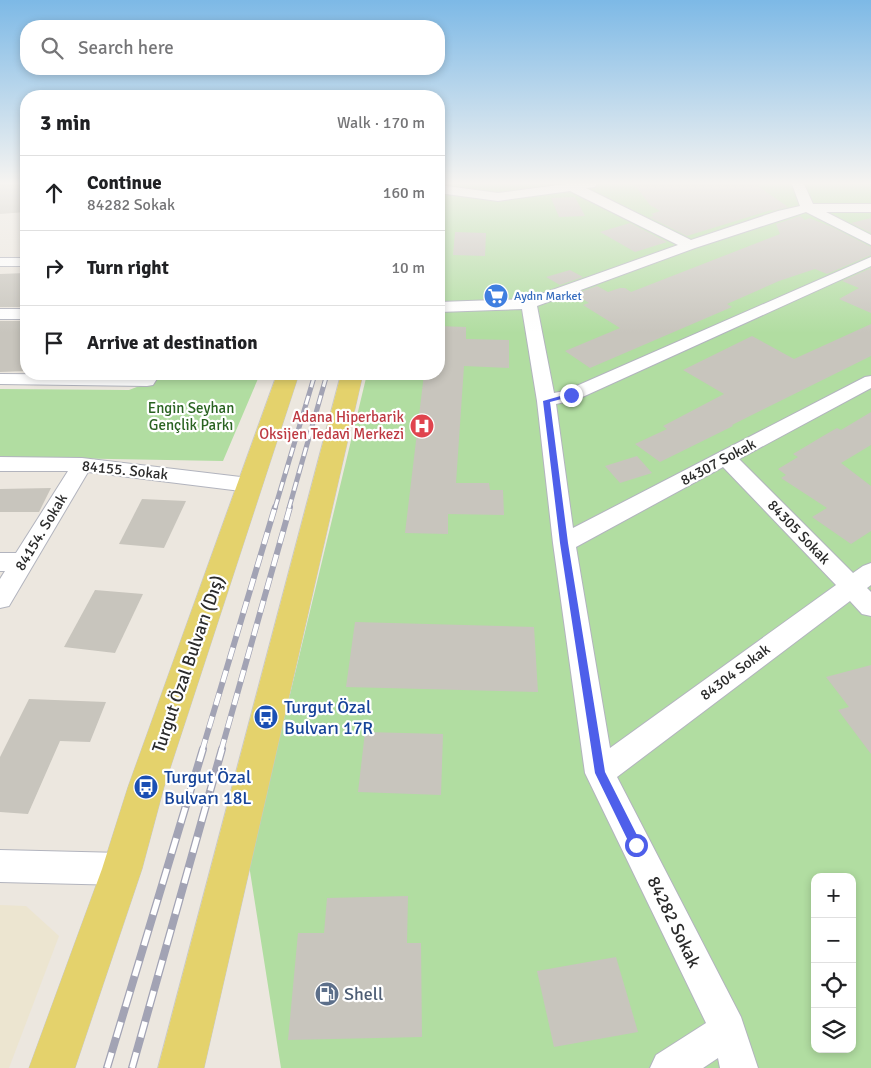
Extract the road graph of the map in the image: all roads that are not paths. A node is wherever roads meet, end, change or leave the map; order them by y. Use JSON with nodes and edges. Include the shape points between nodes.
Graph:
{"nodes":[{"id":1,"x":667,"y":234,"type":"edge"},
{"id":2,"x":726,"y":234,"type":"edge"},
{"id":3,"x":857,"y":234,"type":"edge"},
{"id":4,"x":871,"y":241,"type":"edge"},
{"id":5,"x":690,"y":245,"type":"junction"},
{"id":6,"x":871,"y":261,"type":"edge"},
{"id":7,"x":0,"y":262,"type":"edge"},
{"id":8,"x":20,"y":262,"type":"edge"},
{"id":9,"x":529,"y":304,"type":"junction"},
{"id":10,"x":445,"y":307,"type":"edge"},
{"id":11,"x":0,"y":314,"type":"edge"},
{"id":12,"x":20,"y":314,"type":"edge"},
{"id":13,"x":0,"y":378,"type":"edge"},
{"id":14,"x":20,"y":378,"type":"edge"},
{"id":15,"x":286,"y":380,"type":"edge"},
{"id":16,"x":350,"y":380,"type":"edge"},
{"id":17,"x":871,"y":381,"type":"edge"},
{"id":18,"x":546,"y":401,"type":"junction"},
{"id":19,"x":726,"y":458,"type":"junction"},
{"id":20,"x":0,"y":464,"type":"edge"},
{"id":21,"x":82,"y":465,"type":"junction"},
{"id":22,"x":249,"y":485,"type":"junction"},
{"id":23,"x":564,"y":543,"type":"junction"},
{"id":24,"x":0,"y":562,"type":"edge"},
{"id":25,"x":23,"y":562,"type":"junction"},
{"id":26,"x":861,"y":579,"type":"edge"},
{"id":27,"x":0,"y":599,"type":"edge"},
{"id":28,"x":871,"y":607,"type":"edge"},
{"id":29,"x":600,"y":773,"type":"junction"},
{"id":30,"x":0,"y":866,"type":"edge"},
{"id":31,"x":122,"y":869,"type":"junction"},
{"id":32,"x":67,"y":1023,"type":"junction"},
{"id":33,"x":728,"y":1030,"type":"junction"},
{"id":34,"x":52,"y":1068,"type":"edge"},
{"id":35,"x":61,"y":1068,"type":"edge"},
{"id":36,"x":181,"y":1068,"type":"edge"},
{"id":37,"x":669,"y":1068,"type":"edge"},
{"id":38,"x":739,"y":1068,"type":"edge"}],
"edges":[{"from":1,"to":5,"type":"street"},
{"from":2,"to":5,"type":"street"},
{"from":3,"to":4,"type":"street"},
{"from":5,"to":9,"type":"street"},
{"from":6,"to":18,"type":"street","via":[[571,395]]},
{"from":7,"to":8,"type":"street"},
{"from":9,"to":10,"type":"street"},
{"from":9,"to":18,"type":"street","name":"84282 Sokak"},
{"from":11,"to":12,"type":"street"},
{"from":13,"to":14,"type":"street"},
{"from":15,"to":22,"type":"main road","name":"Turgut Özal Bulvarı (Dış)"},
{"from":16,"to":36,"type":"main road"},
{"from":17,"to":19,"type":"street","name":"84307 Sokak"},
{"from":18,"to":23,"type":"street","name":"84282 Sokak"},
{"from":19,"to":23,"type":"street","name":"84307 Sokak"},
{"from":19,"to":26,"type":"street","name":"84305 Sokak"},
{"from":20,"to":21,"type":"street","name":"84155. Sokak"},
{"from":21,"to":22,"type":"street","name":"84155. Sokak"},
{"from":21,"to":25,"type":"street","name":"84154. Sokak"},
{"from":22,"to":31,"type":"main road","name":"Turgut Özal Bulvarı (Dış)","via":[[146,787]]},
{"from":23,"to":29,"type":"street","name":"84282 Sokak"},
{"from":24,"to":25,"type":"street"},
{"from":25,"to":27,"type":"street","name":"84154. Sokak"},
{"from":26,"to":28,"type":"street","name":"84305 Sokak"},
{"from":26,"to":29,"type":"street","name":"84304 Sokak"},
{"from":29,"to":33,"type":"street","name":"84282 Sokak"},
{"from":30,"to":31,"type":"street"},
{"from":31,"to":32,"type":"main road","name":"Turgut Özal Bulvarı (Dış)"},
{"from":32,"to":34,"type":"main road","name":"Turgut Özal Bulvarı (Dış)"},
{"from":32,"to":35,"type":"main road"},
{"from":33,"to":37,"type":"street"},
{"from":33,"to":38,"type":"street","name":"84282 Sokak"}]}
